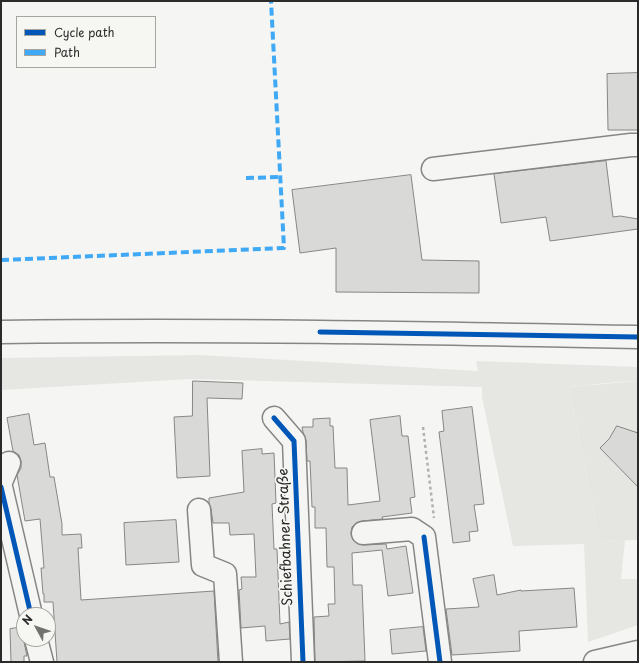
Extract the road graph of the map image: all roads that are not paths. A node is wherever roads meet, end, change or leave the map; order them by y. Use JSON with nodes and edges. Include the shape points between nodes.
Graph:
{"nodes":[{"id":1,"x":638,"y":145,"type":"edge"},
{"id":2,"x":433,"y":169,"type":"dead end"},
{"id":3,"x":1,"y":332,"type":"edge"},
{"id":4,"x":638,"y":337,"type":"edge"},
{"id":5,"x":274,"y":418,"type":"dead end"},
{"id":6,"x":1,"y":487,"type":"edge"},
{"id":7,"x":199,"y":510,"type":"dead end"},
{"id":8,"x":363,"y":533,"type":"dead end"},
{"id":9,"x":29,"y":607,"type":"edge"},
{"id":10,"x":38,"y":647,"type":"edge"},
{"id":11,"x":638,"y":652,"type":"edge"},
{"id":12,"x":42,"y":662,"type":"edge"},
{"id":13,"x":231,"y":662,"type":"edge"},
{"id":14,"x":303,"y":662,"type":"edge"},
{"id":15,"x":440,"y":662,"type":"edge"},
{"id":16,"x":595,"y":662,"type":"edge"}],
"edges":[{"from":1,"to":2,"type":"main road"},
{"from":3,"to":4,"type":"main road","via":[[320,332]]},
{"from":5,"to":14,"type":"main road","name":"Schiefbahner Straße","via":[[294,441]]},
{"from":6,"to":9,"type":"main road"},
{"from":7,"to":13,"type":"main road","via":[[203,565],[225,574]]},
{"from":8,"to":15,"type":"main road","via":[[412,529],[424,537]]},
{"from":10,"to":12,"type":"main road"},
{"from":11,"to":16,"type":"main road"}]}
